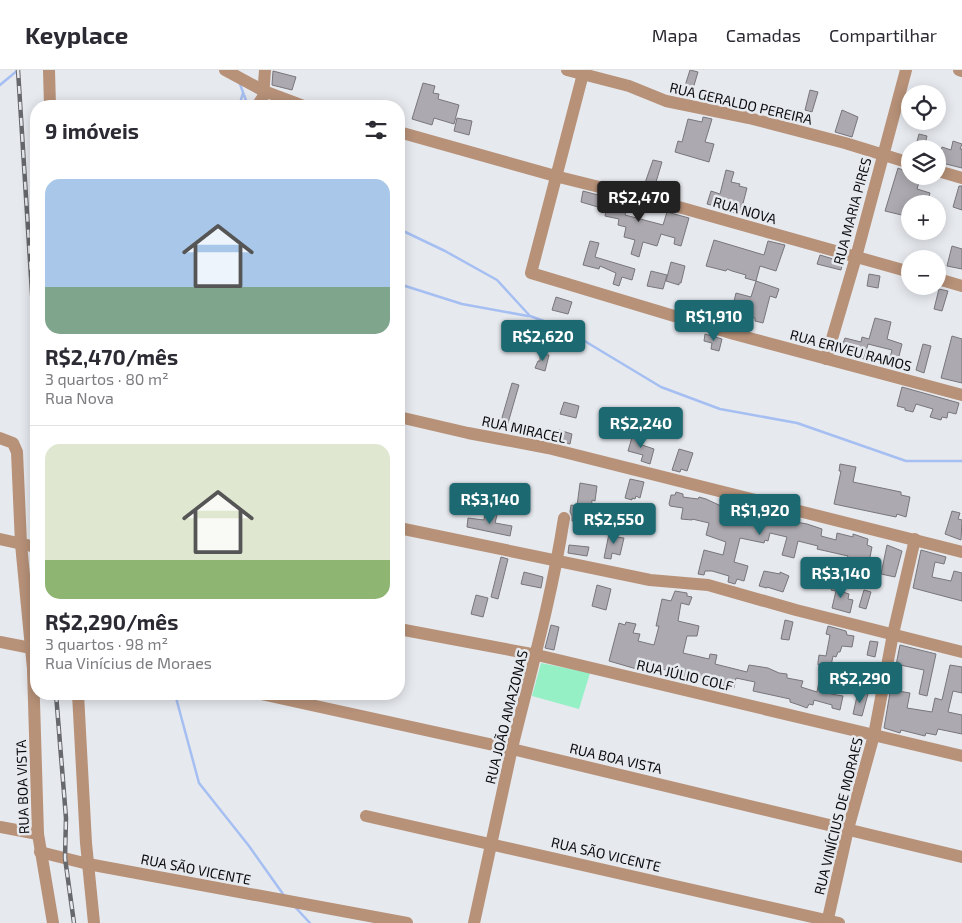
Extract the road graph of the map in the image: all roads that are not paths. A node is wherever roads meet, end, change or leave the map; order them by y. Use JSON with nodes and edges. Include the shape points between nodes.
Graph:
{"nodes":[{"id":1,"x":49,"y":70,"type":"edge"},
{"id":2,"x":225,"y":70,"type":"edge"},
{"id":3,"x":265,"y":70,"type":"edge"},
{"id":4,"x":566,"y":70,"type":"edge"},
{"id":5,"x":906,"y":70,"type":"edge"},
{"id":6,"x":583,"y":72,"type":"edge"},
{"id":7,"x":264,"y":91,"type":"junction"},
{"id":8,"x":50,"y":100,"type":"edge"},
{"id":9,"x":262,"y":100,"type":"edge"},
{"id":10,"x":288,"y":100,"type":"edge"},
{"id":11,"x":405,"y":134,"type":"edge"},
{"id":12,"x":883,"y":156,"type":"junction"},
{"id":13,"x":901,"y":161,"type":"edge"},
{"id":14,"x":946,"y":173,"type":"edge"},
{"id":15,"x":556,"y":176,"type":"junction"},
{"id":16,"x":962,"y":178,"type":"edge"},
{"id":17,"x":856,"y":257,"type":"junction"},
{"id":18,"x":901,"y":270,"type":"edge"},
{"id":19,"x":946,"y":281,"type":"edge"},
{"id":20,"x":962,"y":286,"type":"edge"},
{"id":21,"x":826,"y":359,"type":"junction"},
{"id":22,"x":962,"y":395,"type":"edge"},
{"id":23,"x":405,"y":418,"type":"edge"},
{"id":24,"x":0,"y":438,"type":"edge"},
{"id":25,"x":564,"y":518,"type":"dead end"},
{"id":26,"x":405,"y":529,"type":"edge"},
{"id":27,"x":0,"y":539,"type":"edge"},
{"id":28,"x":915,"y":540,"type":"junction"},
{"id":29,"x":21,"y":544,"type":"junction"},
{"id":30,"x":30,"y":546,"type":"edge"},
{"id":31,"x":962,"y":552,"type":"edge"},
{"id":32,"x":557,"y":561,"type":"junction"},
{"id":33,"x":30,"y":616,"type":"edge"},
{"id":34,"x":405,"y":630,"type":"edge"},
{"id":35,"x":893,"y":634,"type":"junction"},
{"id":36,"x":0,"y":642,"type":"edge"},
{"id":37,"x":30,"y":647,"type":"edge"},
{"id":38,"x":962,"y":652,"type":"edge"},
{"id":39,"x":536,"y":655,"type":"junction"},
{"id":40,"x":35,"y":700,"type":"edge"},
{"id":41,"x":78,"y":700,"type":"edge"},
{"id":42,"x":288,"y":700,"type":"edge"},
{"id":43,"x":874,"y":735,"type":"junction"},
{"id":44,"x":512,"y":749,"type":"junction"},
{"id":45,"x":962,"y":756,"type":"edge"},
{"id":46,"x":366,"y":816,"type":"dead end"},
{"id":47,"x":0,"y":827,"type":"edge"},
{"id":48,"x":848,"y":828,"type":"junction"},
{"id":49,"x":38,"y":834,"type":"junction"},
{"id":50,"x":492,"y":844,"type":"junction"},
{"id":51,"x":40,"y":852,"type":"junction"},
{"id":52,"x":962,"y":857,"type":"edge"},
{"id":53,"x":88,"y":864,"type":"junction"},
{"id":54,"x":831,"y":922,"type":"edge"},
{"id":55,"x":53,"y":923,"type":"edge"},
{"id":56,"x":94,"y":923,"type":"edge"},
{"id":57,"x":407,"y":923,"type":"edge"},
{"id":58,"x":474,"y":923,"type":"edge"}],
"edges":[{"from":1,"to":8,"type":"street"},
{"from":2,"to":7,"type":"street"},
{"from":3,"to":7,"type":"street"},
{"from":4,"to":6,"type":"street","name":"RUA GERALDO PEREIRA"},
{"from":5,"to":12,"type":"street","name":"RUA MARIA PIRES"},
{"from":6,"to":12,"type":"street","name":"RUA GERALDO PEREIRA","via":[[666,101],[748,118]]},
{"from":6,"to":15,"type":"street"},
{"from":7,"to":9,"type":"street"},
{"from":7,"to":10,"type":"street"},
{"from":11,"to":15,"type":"street","name":"RUA NOVA"},
{"from":12,"to":13,"type":"street","name":"RUA GERALDO PEREIRA"},
{"from":12,"to":17,"type":"street","name":"RUA MARIA PIRES"},
{"from":14,"to":16,"type":"street"},
{"from":15,"to":17,"type":"street","name":"RUA NOVA"},
{"from":15,"to":21,"type":"street","name":"RUA ERIVEU RAMOS","via":[[531,273]]},
{"from":17,"to":18,"type":"street","name":"RUA NOVA"},
{"from":17,"to":21,"type":"street","name":"RUA MARIA PIRES"},
{"from":19,"to":20,"type":"street"},
{"from":21,"to":22,"type":"street","name":"RUA ERIVEU RAMOS"},
{"from":23,"to":28,"type":"street","name":"RUA MIRACEL","via":[[548,448]]},
{"from":24,"to":29,"type":"street","name":"RUA BOA VISTA","via":[[8,440],[16,448]]},
{"from":25,"to":32,"type":"street","name":"RUA JOÃO AMAZONAS"},
{"from":26,"to":32,"type":"street"},
{"from":27,"to":29,"type":"street"},
{"from":28,"to":31,"type":"street","name":"RUA MIRACEL"},
{"from":28,"to":35,"type":"street","name":"RUA VINÍCIUS DE MORAES"},
{"from":29,"to":30,"type":"street"},
{"from":29,"to":33,"type":"street","name":"RUA BOA VISTA"},
{"from":32,"to":35,"type":"street","via":[[650,580],[708,585]]},
{"from":32,"to":39,"type":"street","name":"RUA JOÃO AMAZONAS"},
{"from":34,"to":39,"type":"street","name":"RUA JÚLIO COLF"},
{"from":35,"to":38,"type":"street"},
{"from":35,"to":43,"type":"street","name":"RUA VINÍCIUS DE MORAES"},
{"from":36,"to":37,"type":"street"},
{"from":39,"to":43,"type":"street","name":"RUA JÚLIO COLF"},
{"from":39,"to":44,"type":"street","name":"RUA JOÃO AMAZONAS"},
{"from":40,"to":49,"type":"street","name":"RUA BOA VISTA"},
{"from":41,"to":53,"type":"street"},
{"from":42,"to":44,"type":"street","name":"RUA BOA VISTA"},
{"from":43,"to":45,"type":"street","name":"RUA JÚLIO COLF"},
{"from":43,"to":48,"type":"street","name":"RUA VINÍCIUS DE MORAES"},
{"from":44,"to":48,"type":"street","name":"RUA BOA VISTA"},
{"from":44,"to":50,"type":"street","name":"RUA JOÃO AMAZONAS"},
{"from":46,"to":50,"type":"street","name":"RUA SÃO VICENTE"},
{"from":47,"to":49,"type":"street"},
{"from":48,"to":52,"type":"street","name":"RUA BOA VISTA"},
{"from":48,"to":54,"type":"street","name":"RUA VINÍCIUS DE MORAES"},
{"from":49,"to":51,"type":"street","name":"RUA BOA VISTA"},
{"from":50,"to":54,"type":"street","name":"RUA SÃO VICENTE"},
{"from":50,"to":58,"type":"street","name":"RUA JOÃO AMAZONAS"},
{"from":51,"to":53,"type":"street","name":"RUA SÃO VICENTE"},
{"from":51,"to":55,"type":"street","name":"RUA BOA VISTA"},
{"from":53,"to":56,"type":"street"},
{"from":53,"to":57,"type":"street","name":"RUA SÃO VICENTE"}]}
